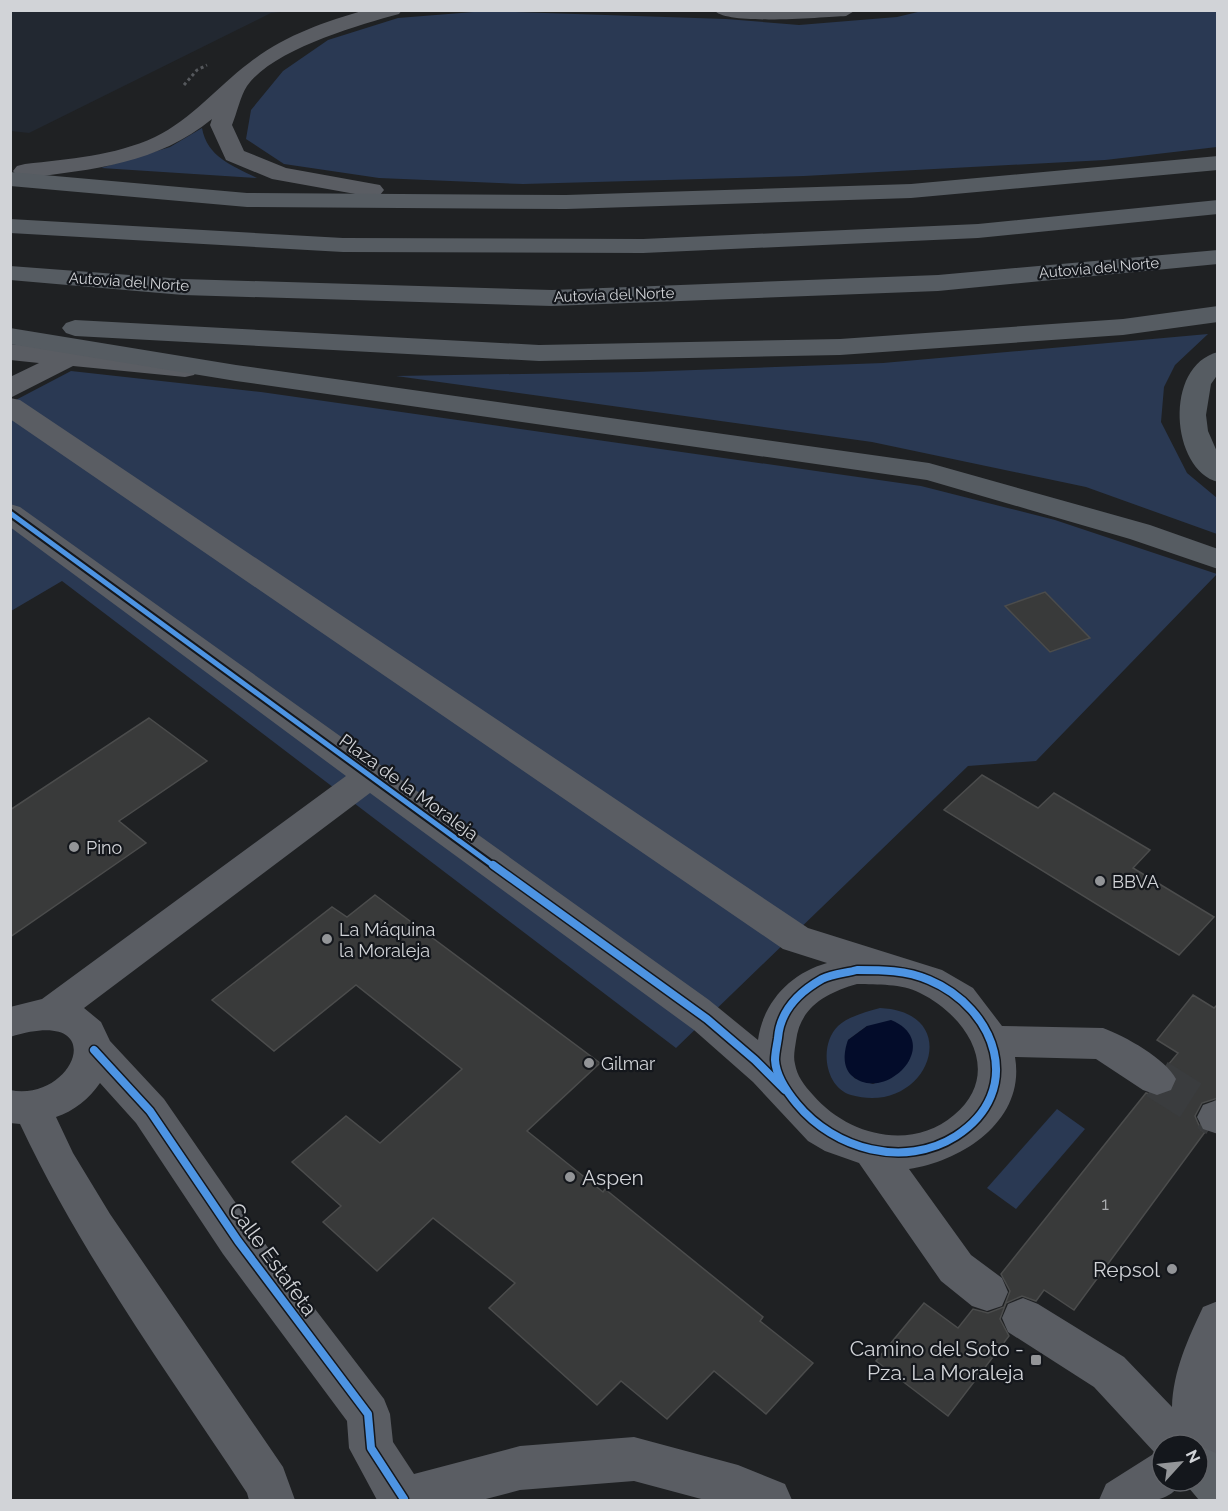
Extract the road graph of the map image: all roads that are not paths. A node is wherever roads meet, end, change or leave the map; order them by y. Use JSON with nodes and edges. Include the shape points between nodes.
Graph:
{"nodes":[{"id":1,"x":392,"y":10,"type":"edge"},
{"id":2,"x":724,"y":10,"type":"edge"},
{"id":3,"x":846,"y":10,"type":"edge"},
{"id":4,"x":237,"y":86,"type":"junction"},
{"id":5,"x":1218,"y":163,"type":"edge"},
{"id":6,"x":15,"y":174,"type":"edge"},
{"id":7,"x":372,"y":190,"type":"junction"},
{"id":8,"x":566,"y":202,"type":"junction"},
{"id":9,"x":1218,"y":207,"type":"edge"},
{"id":10,"x":10,"y":226,"type":"edge"},
{"id":11,"x":1218,"y":257,"type":"edge"},
{"id":12,"x":10,"y":273,"type":"edge"},
{"id":13,"x":1218,"y":314,"type":"edge"},
{"id":14,"x":10,"y":324,"type":"edge"},
{"id":15,"x":10,"y":336,"type":"edge"},
{"id":16,"x":10,"y":352,"type":"edge"},
{"id":17,"x":67,"y":359,"type":"junction"},
{"id":18,"x":1218,"y":360,"type":"edge"},
{"id":19,"x":236,"y":373,"type":"junction"},
{"id":20,"x":10,"y":390,"type":"edge"},
{"id":21,"x":10,"y":406,"type":"edge"},
{"id":22,"x":1218,"y":473,"type":"edge"},
{"id":23,"x":10,"y":513,"type":"edge"},
{"id":24,"x":1218,"y":560,"type":"edge"},
{"id":25,"x":368,"y":777,"type":"junction"},
{"id":26,"x":891,"y":969,"type":"junction"},
{"id":27,"x":52,"y":1012,"type":"junction"},
{"id":28,"x":10,"y":1022,"type":"edge"},
{"id":29,"x":992,"y":1041,"type":"junction"},
{"id":30,"x":94,"y":1050,"type":"junction"},
{"id":31,"x":1157,"y":1079,"type":"tunnel mouth"},
{"id":32,"x":785,"y":1090,"type":"junction"},
{"id":33,"x":21,"y":1107,"type":"edge"},
{"id":34,"x":872,"y":1150,"type":"junction"},
{"id":35,"x":987,"y":1292,"type":"dead end"},
{"id":36,"x":1023,"y":1318,"type":"dead end"},
{"id":37,"x":1218,"y":1321,"type":"edge"},
{"id":38,"x":1167,"y":1433,"type":"edge"},
{"id":39,"x":1195,"y":1433,"type":"edge"},
{"id":40,"x":1150,"y":1486,"type":"edge"},
{"id":41,"x":272,"y":1500,"type":"edge"},
{"id":42,"x":402,"y":1500,"type":"edge"},
{"id":43,"x":769,"y":1500,"type":"edge"},
{"id":44,"x":1122,"y":1500,"type":"edge"}],
"edges":[{"from":1,"to":4,"type":"street","via":[[332,25],[266,60]]},
{"from":2,"to":3,"type":"street","via":[[765,14]]},
{"from":4,"to":6,"type":"street","via":[[182,131],[140,150],[100,161]]},
{"from":4,"to":7,"type":"street","via":[[221,125],[234,156],[280,174]]},
{"from":5,"to":8,"type":"highway","via":[[911,192]]},
{"from":6,"to":7,"type":"highway"},
{"from":6,"to":8,"type":"highway","via":[[247,200]]},
{"from":7,"to":8,"type":"highway"},
{"from":9,"to":10,"type":"highway","via":[[978,231],[643,246],[343,245]]},
{"from":11,"to":12,"type":"highway","name":"Autovía del Norte","via":[[939,283],[552,298],[183,287]]},
{"from":13,"to":14,"type":"highway","via":[[1123,327],[840,347],[540,353]]},
{"from":15,"to":19,"type":"highway"},
{"from":16,"to":17,"type":"street"},
{"from":17,"to":19,"type":"street"},
{"from":17,"to":20,"type":"street"},
{"from":18,"to":22,"type":"highway","via":[[1210,364],[1193,393],[1194,436]]},
{"from":19,"to":24,"type":"highway","via":[[929,472],[1140,532]]},
{"from":21,"to":26,"type":"street","name":"Plaza de la Moraleja","via":[[796,939]]},
{"from":23,"to":25,"type":"street","name":"Plaza de la Moraleja"},
{"from":25,"to":27,"type":"street"},
{"from":25,"to":32,"type":"street","name":"Plaza de la Moraleja","via":[[708,1020]]},
{"from":26,"to":29,"type":"street","name":"Plaza de la Moraleja","via":[[924,976],[953,993],[977,1014]]},
{"from":26,"to":32,"type":"street","name":"Plaza de la Moraleja","via":[[860,968],[830,976],[804,990],[786,1011],[776,1036],[775,1063]]},
{"from":27,"to":28,"type":"street"},
{"from":27,"to":30,"type":"street","name":"Calle Estafeta","via":[[66,1015],[86,1028]]},
{"from":29,"to":31,"type":"street","via":[[1103,1044]]},
{"from":29,"to":34,"type":"street","name":"Plaza de la Moraleja","via":[[997,1071],[991,1100],[972,1125],[944,1143],[910,1152]]},
{"from":30,"to":33,"type":"street","via":[[82,1081],[59,1098]]},
{"from":30,"to":42,"type":"street","name":"Calle Estafeta","via":[[150,1111],[238,1241],[368,1414],[371,1448]]},
{"from":32,"to":34,"type":"street","name":"Plaza de la Moraleja","via":[[805,1117],[836,1138]]},
{"from":33,"to":41,"type":"street","via":[[96,1227],[261,1473]]},
{"from":34,"to":35,"type":"street","via":[[956,1268]]},
{"from":36,"to":38,"type":"street","via":[[1109,1372]]},
{"from":37,"to":39,"type":"street","via":[[1193,1386]]},
{"from":40,"to":44,"type":"street"},
{"from":42,"to":43,"type":"street","via":[[520,1468],[634,1459],[738,1487]]}]}
